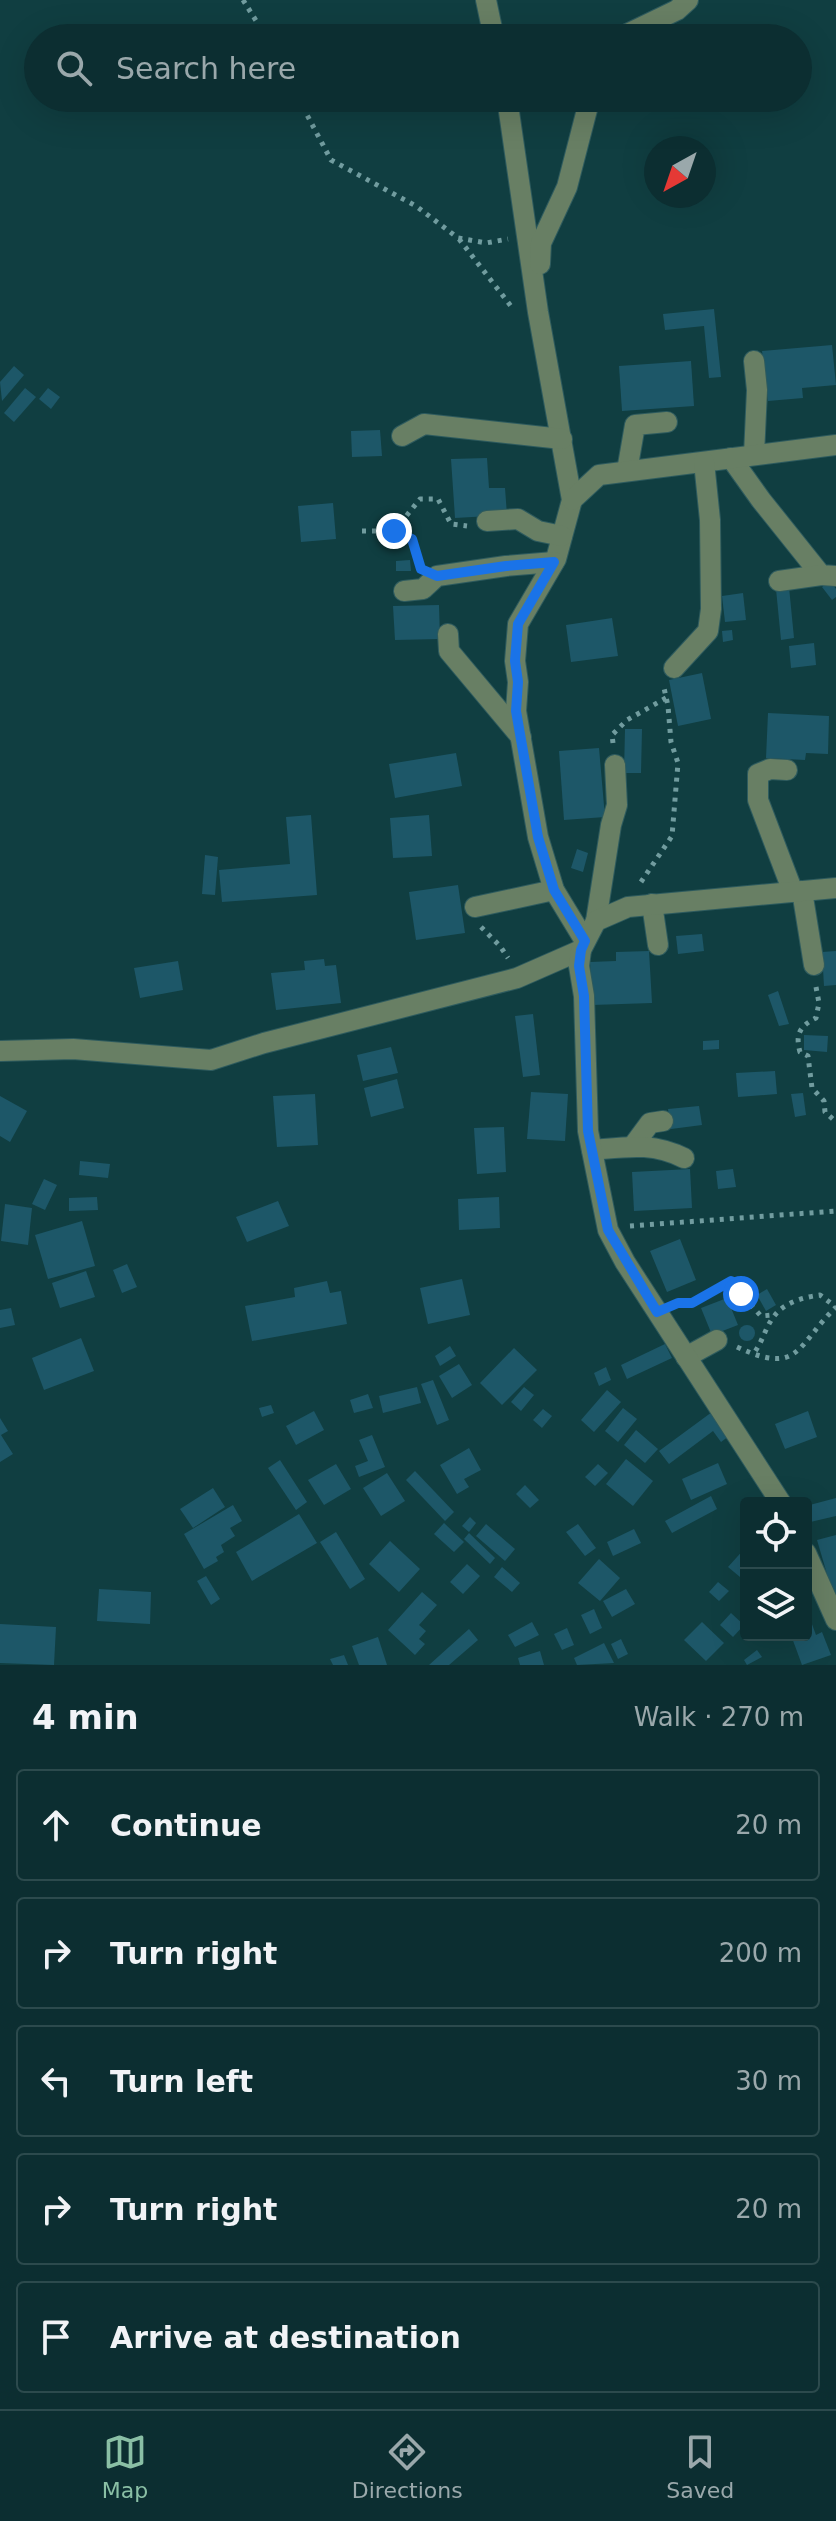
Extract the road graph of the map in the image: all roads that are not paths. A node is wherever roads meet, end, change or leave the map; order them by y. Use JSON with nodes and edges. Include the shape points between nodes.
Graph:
{"nodes":[{"id":1,"x":486,"y":0,"type":"edge"},
{"id":2,"x":688,"y":0,"type":"edge"},
{"id":3,"x":491,"y":24,"type":"edge"},
{"id":4,"x":648,"y":24,"type":"edge"},
{"id":5,"x":509,"y":112,"type":"edge"},
{"id":6,"x":586,"y":112,"type":"edge"},
{"id":7,"x":530,"y":317,"type":"junction"},
{"id":8,"x":754,"y":361,"type":"dead end"},
{"id":9,"x":667,"y":422,"type":"dead end"},
{"id":10,"x":402,"y":436,"type":"dead end"},
{"id":11,"x":562,"y":439,"type":"junction"},
{"id":12,"x":836,"y":445,"type":"edge"},
{"id":13,"x":754,"y":455,"type":"junction"},
{"id":14,"x":731,"y":458,"type":"junction"},
{"id":15,"x":704,"y":462,"type":"junction"},
{"id":16,"x":627,"y":471,"type":"junction"},
{"id":17,"x":572,"y":500,"type":"junction"},
{"id":18,"x":487,"y":521,"type":"road end"},
{"id":19,"x":562,"y":536,"type":"junction"},
{"id":20,"x":554,"y":562,"type":"junction"},
{"id":21,"x":828,"y":576,"type":"edge"},
{"id":22,"x":779,"y":581,"type":"dead end"},
{"id":23,"x":404,"y":591,"type":"dead end"},
{"id":24,"x":448,"y":634,"type":"dead end"},
{"id":25,"x":674,"y":668,"type":"road end"},
{"id":26,"x":521,"y":737,"type":"junction"},
{"id":27,"x":615,"y":765,"type":"road end"},
{"id":28,"x":787,"y":770,"type":"dead end"},
{"id":29,"x":836,"y":888,"type":"edge"},
{"id":30,"x":554,"y":890,"type":"junction"},
{"id":31,"x":797,"y":891,"type":"junction"},
{"id":32,"x":652,"y":904,"type":"junction"},
{"id":33,"x":475,"y":907,"type":"road end"},
{"id":34,"x":596,"y":921,"type":"junction"},
{"id":35,"x":583,"y":945,"type":"junction"},
{"id":36,"x":658,"y":945,"type":"dead end"},
{"id":37,"x":814,"y":965,"type":"road end"},
{"id":38,"x":0,"y":1051,"type":"edge"},
{"id":39,"x":663,"y":1121,"type":"dead end"},
{"id":40,"x":633,"y":1146,"type":"junction"},
{"id":41,"x":592,"y":1150,"type":"junction"},
{"id":42,"x":684,"y":1158,"type":"dead end"},
{"id":43,"x":717,"y":1340,"type":"road end"},
{"id":44,"x":686,"y":1357,"type":"junction"},
{"id":45,"x":777,"y":1497,"type":"edge"},
{"id":46,"x":812,"y":1566,"type":"edge"},
{"id":47,"x":836,"y":1620,"type":"edge"}],
"edges":[{"from":1,"to":3,"type":"street"},
{"from":2,"to":4,"type":"street"},
{"from":5,"to":7,"type":"street","via":[[528,235]]},
{"from":6,"to":7,"type":"street","via":[[567,187],[541,243]]},
{"from":7,"to":11,"type":"street"},
{"from":8,"to":13,"type":"street"},
{"from":9,"to":16,"type":"street","via":[[635,425]]},
{"from":10,"to":11,"type":"street","via":[[424,424]]},
{"from":11,"to":17,"type":"street"},
{"from":12,"to":13,"type":"street"},
{"from":13,"to":14,"type":"street"},
{"from":14,"to":15,"type":"street"},
{"from":14,"to":21,"type":"street"},
{"from":15,"to":16,"type":"street"},
{"from":15,"to":25,"type":"street","via":[[710,520],[708,631]]},
{"from":16,"to":17,"type":"street","via":[[599,475]]},
{"from":17,"to":19,"type":"street"},
{"from":18,"to":19,"type":"street","via":[[518,519]]},
{"from":19,"to":20,"type":"street"},
{"from":20,"to":23,"type":"street","via":[[437,576],[423,589]]},
{"from":20,"to":26,"type":"street","via":[[518,624],[516,711]]},
{"from":21,"to":22,"type":"street"},
{"from":24,"to":26,"type":"street","via":[[449,651]]},
{"from":26,"to":30,"type":"street","via":[[538,837]]},
{"from":27,"to":34,"type":"street","via":[[617,805]]},
{"from":28,"to":31,"type":"street","via":[[758,774],[758,800]]},
{"from":29,"to":31,"type":"street"},
{"from":30,"to":33,"type":"street"},
{"from":30,"to":35,"type":"street"},
{"from":31,"to":32,"type":"street"},
{"from":31,"to":37,"type":"street"},
{"from":32,"to":34,"type":"street","via":[[628,907]]},
{"from":32,"to":36,"type":"street"},
{"from":34,"to":35,"type":"street"},
{"from":35,"to":38,"type":"street","via":[[517,978],[211,1060],[73,1049]]},
{"from":35,"to":41,"type":"street","via":[[579,966]]},
{"from":39,"to":40,"type":"street","via":[[650,1123]]},
{"from":40,"to":41,"type":"street"},
{"from":40,"to":42,"type":"street","via":[[664,1148]]},
{"from":41,"to":44,"type":"street","via":[[608,1230]]},
{"from":43,"to":44,"type":"street"},
{"from":44,"to":45,"type":"street"},
{"from":46,"to":47,"type":"street"}]}
